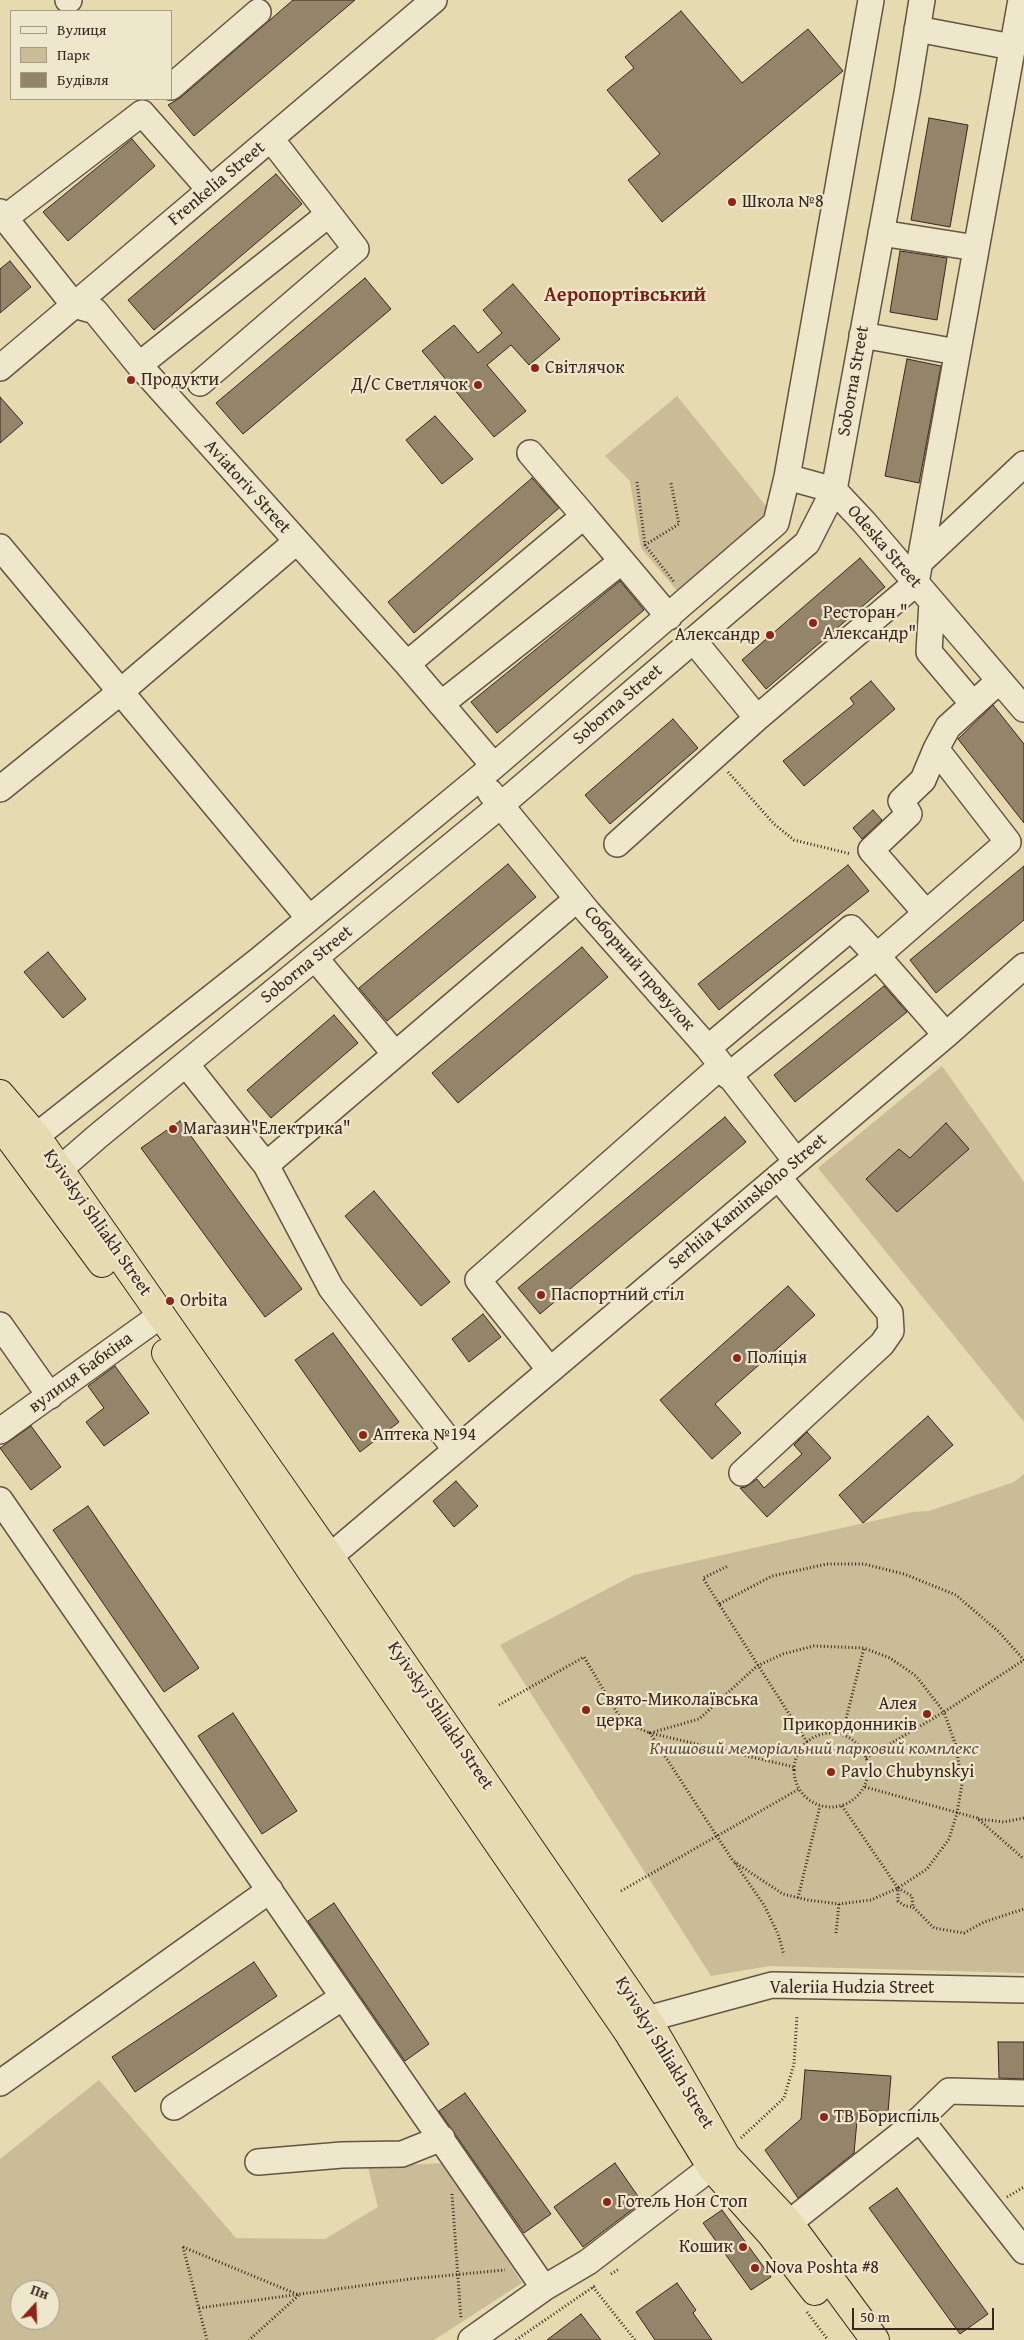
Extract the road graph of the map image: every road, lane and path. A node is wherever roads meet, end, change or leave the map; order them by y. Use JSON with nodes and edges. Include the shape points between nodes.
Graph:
{"nodes":[{"id":1,"x":434,"y":0,"type":"edge"},
{"id":2,"x":871,"y":0,"type":"edge"},
{"id":3,"x":922,"y":0,"type":"edge"},
{"id":4,"x":1021,"y":0,"type":"edge"},
{"id":5,"x":258,"y":12,"type":"dead end"},
{"id":6,"x":917,"y":29,"type":"junction"},
{"id":7,"x":1018,"y":54,"type":"edge"},
{"id":8,"x":172,"y":86,"type":"edge"},
{"id":9,"x":150,"y":106,"type":"edge"},
{"id":10,"x":271,"y":139,"type":"junction"},
{"id":11,"x":210,"y":190,"type":"junction"},
{"id":12,"x":329,"y":214,"type":"junction"},
{"id":13,"x":2,"y":215,"type":"edge"},
{"id":14,"x":881,"y":233,"type":"junction"},
{"id":15,"x":976,"y":248,"type":"junction"},
{"id":16,"x":74,"y":305,"type":"junction"},
{"id":17,"x":862,"y":335,"type":"junction"},
{"id":18,"x":957,"y":352,"type":"junction"},
{"id":19,"x":139,"y":365,"type":"junction"},
{"id":20,"x":0,"y":368,"type":"edge"},
{"id":21,"x":200,"y":383,"type":"dead end"},
{"id":22,"x":530,"y":453,"type":"dead end"},
{"id":23,"x":1024,"y":464,"type":"edge"},
{"id":24,"x":787,"y":477,"type":"junction"},
{"id":25,"x":637,"y":482,"type":"dead end"},
{"id":26,"x":671,"y":482,"type":"dead end"},
{"id":27,"x":834,"y":490,"type":"junction"},
{"id":28,"x":584,"y":516,"type":"junction"},
{"id":29,"x":296,"y":542,"type":"junction"},
{"id":30,"x":645,"y":545,"type":"junction"},
{"id":31,"x":0,"y":547,"type":"edge"},
{"id":32,"x":622,"y":562,"type":"junction"},
{"id":33,"x":918,"y":572,"type":"junction"},
{"id":34,"x":678,"y":586,"type":"dead end"},
{"id":35,"x":932,"y":602,"type":"junction"},
{"id":36,"x":668,"y":617,"type":"junction"},
{"id":37,"x":694,"y":640,"type":"junction"},
{"id":38,"x":407,"y":664,"type":"junction"},
{"id":39,"x":999,"y":681,"type":"junction"},
{"id":40,"x":119,"y":693,"type":"junction"},
{"id":41,"x":440,"y":704,"type":"junction"},
{"id":42,"x":973,"y":704,"type":"junction"},
{"id":43,"x":1024,"y":709,"type":"edge"},
{"id":44,"x":757,"y":718,"type":"junction"},
{"id":45,"x":936,"y":749,"type":"junction"},
{"id":46,"x":714,"y":757,"type":"junction"},
{"id":47,"x":486,"y":773,"type":"junction"},
{"id":48,"x":0,"y":789,"type":"edge"},
{"id":49,"x":501,"y":806,"type":"junction"},
{"id":50,"x":617,"y":844,"type":"dead end"},
{"id":51,"x":879,"y":859,"type":"junction"},
{"id":52,"x":577,"y":899,"type":"junction"},
{"id":53,"x":926,"y":913,"type":"junction"},
{"id":54,"x":309,"y":918,"type":"junction"},
{"id":55,"x":877,"y":956,"type":"junction"},
{"id":56,"x":315,"y":958,"type":"junction"},
{"id":57,"x":1024,"y":966,"type":"edge"},
{"id":58,"x":946,"y":1035,"type":"junction"},
{"id":59,"x":395,"y":1054,"type":"junction"},
{"id":60,"x":719,"y":1063,"type":"junction"},
{"id":61,"x":186,"y":1064,"type":"junction"},
{"id":62,"x":0,"y":1094,"type":"edge"},
{"id":63,"x":0,"y":1126,"type":"edge"},
{"id":64,"x":28,"y":1143,"type":"junction"},
{"id":65,"x":266,"y":1165,"type":"junction"},
{"id":66,"x":787,"y":1169,"type":"junction"},
{"id":67,"x":52,"y":1176,"type":"junction"},
{"id":68,"x":154,"y":1320,"type":"junction"},
{"id":69,"x":0,"y":1325,"type":"edge"},
{"id":70,"x":550,"y":1370,"type":"junction"},
{"id":71,"x":50,"y":1396,"type":"junction"},
{"id":72,"x":0,"y":1431,"type":"edge"},
{"id":73,"x":456,"y":1450,"type":"junction"},
{"id":74,"x":742,"y":1473,"type":"dead end"},
{"id":75,"x":0,"y":1500,"type":"edge"},
{"id":76,"x":321,"y":1564,"type":"junction"},
{"id":77,"x":728,"y":1566,"type":"dead end"},
{"id":78,"x":718,"y":1604,"type":"junction"},
{"id":79,"x":864,"y":1648,"type":"junction"},
{"id":80,"x":1024,"y":1660,"type":"edge"},
{"id":81,"x":757,"y":1666,"type":"junction"},
{"id":82,"x":499,"y":1706,"type":"dead end"},
{"id":83,"x":944,"y":1712,"type":"junction"},
{"id":84,"x":650,"y":1733,"type":"junction"},
{"id":85,"x":842,"y":1735,"type":"junction"},
{"id":86,"x":807,"y":1742,"type":"junction"},
{"id":87,"x":866,"y":1758,"type":"junction"},
{"id":88,"x":794,"y":1767,"type":"junction"},
{"id":89,"x":865,"y":1787,"type":"junction"},
{"id":90,"x":800,"y":1789,"type":"junction"},
{"id":91,"x":820,"y":1806,"type":"junction"},
{"id":92,"x":842,"y":1806,"type":"junction"},
{"id":93,"x":957,"y":1813,"type":"junction"},
{"id":94,"x":977,"y":1818,"type":"junction"},
{"id":95,"x":1024,"y":1818,"type":"edge"},
{"id":96,"x":719,"y":1837,"type":"junction"},
{"id":97,"x":1024,"y":1859,"type":"edge"},
{"id":98,"x":733,"y":1861,"type":"junction"},
{"id":99,"x":898,"y":1888,"type":"junction"},
{"id":100,"x":270,"y":1890,"type":"junction"},
{"id":101,"x":621,"y":1891,"type":"dead end"},
{"id":102,"x":798,"y":1898,"type":"junction"},
{"id":103,"x":839,"y":1904,"type":"junction"},
{"id":104,"x":913,"y":1907,"type":"junction"},
{"id":105,"x":1024,"y":1909,"type":"edge"},
{"id":106,"x":836,"y":1933,"type":"dead end"},
{"id":107,"x":784,"y":1955,"type":"dead end"},
{"id":108,"x":1024,"y":1990,"type":"edge"},
{"id":109,"x":343,"y":1997,"type":"junction"},
{"id":110,"x":797,"y":2015,"type":"dead end"},
{"id":111,"x":638,"y":2026,"type":"junction"},
{"id":112,"x":0,"y":2083,"type":"edge"},
{"id":113,"x":1024,"y":2093,"type":"edge"},
{"id":114,"x":174,"y":2107,"type":"dead end"},
{"id":115,"x":920,"y":2119,"type":"junction"},
{"id":116,"x":442,"y":2138,"type":"junction"},
{"id":117,"x":725,"y":2155,"type":"junction"},
{"id":118,"x":258,"y":2162,"type":"dead end"},
{"id":119,"x":451,"y":2186,"type":"dead end"},
{"id":120,"x":789,"y":2223,"type":"junction"},
{"id":121,"x":1024,"y":2251,"type":"edge"},
{"id":122,"x":531,"y":2267,"type":"junction"},
{"id":123,"x":619,"y":2269,"type":"dead end"},
{"id":124,"x":457,"y":2275,"type":"junction"},
{"id":125,"x":606,"y":2278,"type":"dead end"},
{"id":126,"x":599,"y":2282,"type":"dead end"},
{"id":127,"x":593,"y":2287,"type":"junction"},
{"id":128,"x":544,"y":2288,"type":"junction"},
{"id":129,"x":299,"y":2295,"type":"junction"},
{"id":130,"x":199,"y":2308,"type":"junction"},
{"id":131,"x":466,"y":2331,"type":"edge"},
{"id":132,"x":207,"y":2340,"type":"edge"},
{"id":133,"x":250,"y":2340,"type":"edge"},
{"id":134,"x":516,"y":2340,"type":"edge"},
{"id":135,"x":636,"y":2340,"type":"edge"},
{"id":136,"x":853,"y":2340,"type":"edge"},
{"id":137,"x":875,"y":2340,"type":"edge"}],
"edges":[{"from":1,"to":10,"type":"street","name":"Frenkelia Street"},
{"from":2,"to":24,"type":"street","name":"Soborna Street"},
{"from":3,"to":6,"type":"street","name":"Soborna Street"},
{"from":4,"to":7,"type":"street"},
{"from":5,"to":8,"type":"street"},
{"from":6,"to":7,"type":"street"},
{"from":6,"to":14,"type":"street","name":"Soborna Street"},
{"from":7,"to":15,"type":"street"},
{"from":9,"to":11,"type":"street"},
{"from":9,"to":13,"type":"street"},
{"from":10,"to":11,"type":"street","name":"Frenkelia Street"},
{"from":10,"to":12,"type":"street"},
{"from":11,"to":16,"type":"street","name":"Frenkelia Street"},
{"from":12,"to":19,"type":"street"},
{"from":12,"to":21,"type":"street","via":[[356,249]]},
{"from":13,"to":16,"type":"street"},
{"from":14,"to":15,"type":"street"},
{"from":14,"to":17,"type":"street","name":"Soborna Street"},
{"from":15,"to":18,"type":"street"},
{"from":16,"to":19,"type":"street","name":"Aviatoriv Street","via":[[95,311]]},
{"from":16,"to":20,"type":"street","name":"Frenkelia Street"},
{"from":17,"to":18,"type":"street"},
{"from":17,"to":27,"type":"street","name":"Soborna Street"},
{"from":18,"to":33,"type":"street"},
{"from":19,"to":29,"type":"street","name":"Aviatoriv Street"},
{"from":22,"to":28,"type":"street"},
{"from":23,"to":33,"type":"street"},
{"from":24,"to":27,"type":"street","name":"Odeska Street"},
{"from":24,"to":36,"type":"street","name":"Soborna Street","via":[[776,523]]},
{"from":25,"to":30,"type":"path"},
{"from":26,"to":30,"type":"path","via":[[679,524]]},
{"from":27,"to":33,"type":"street","name":"Odeska Street"},
{"from":27,"to":37,"type":"street","name":"Soborna Street","via":[[807,543]]},
{"from":28,"to":32,"type":"street"},
{"from":28,"to":38,"type":"street"},
{"from":29,"to":38,"type":"street","name":"Aviatoriv Street"},
{"from":29,"to":40,"type":"street"},
{"from":30,"to":34,"type":"path"},
{"from":31,"to":40,"type":"street"},
{"from":32,"to":36,"type":"street"},
{"from":32,"to":41,"type":"street"},
{"from":33,"to":35,"type":"street","name":"Odeska Street"},
{"from":33,"to":44,"type":"street"},
{"from":35,"to":39,"type":"street","name":"Odeska Street"},
{"from":35,"to":42,"type":"street","via":[[929,652]]},
{"from":36,"to":47,"type":"street","name":"Soborna Street"},
{"from":37,"to":44,"type":"street"},
{"from":37,"to":49,"type":"street","name":"Soborna Street"},
{"from":38,"to":41,"type":"street","name":"Aviatoriv Street"},
{"from":39,"to":42,"type":"street"},
{"from":39,"to":43,"type":"street","name":"Odeska Street"},
{"from":40,"to":48,"type":"street"},
{"from":40,"to":54,"type":"street"},
{"from":41,"to":47,"type":"street","name":"Aviatoriv Street"},
{"from":42,"to":45,"type":"street","via":[[948,727]]},
{"from":44,"to":46,"type":"street"},
{"from":45,"to":51,"type":"street","via":[[923,780],[900,801],[909,814],[871,850]]},
{"from":45,"to":53,"type":"street","via":[[1008,842]]},
{"from":46,"to":50,"type":"street"},
{"from":46,"to":51,"type":"path","via":[[774,824],[794,840]]},
{"from":47,"to":49,"type":"street","name":"Соборний провулок"},
{"from":47,"to":54,"type":"street","name":"Soborna Street"},
{"from":49,"to":52,"type":"street","name":"Соборний провулок"},
{"from":49,"to":56,"type":"street","name":"Soborna Street"},
{"from":51,"to":53,"type":"street"},
{"from":52,"to":59,"type":"street"},
{"from":52,"to":60,"type":"street","name":"Соборний провулок"},
{"from":53,"to":55,"type":"street"},
{"from":54,"to":64,"type":"street","name":"Soborna Street"},
{"from":55,"to":58,"type":"street"},
{"from":55,"to":60,"type":"street"},
{"from":55,"to":60,"type":"street","via":[[851,928]]},
{"from":56,"to":59,"type":"street"},
{"from":56,"to":61,"type":"street","name":"Soborna Street"},
{"from":57,"to":58,"type":"street","name":"Serhiia Kaminskoho Street"},
{"from":58,"to":66,"type":"street","name":"Serhiia Kaminskoho Street"},
{"from":59,"to":65,"type":"street"},
{"from":60,"to":66,"type":"street","name":"Соборний провулок"},
{"from":60,"to":70,"type":"street","via":[[478,1280]]},
{"from":61,"to":65,"type":"street"},
{"from":61,"to":67,"type":"street","name":"Soborna Street"},
{"from":62,"to":64,"type":"highway","name":"Kyivskyi Shliakh Street"},
{"from":63,"to":64,"type":"highway","name":"Kyivskyi Shliakh Street"},
{"from":64,"to":67,"type":"highway","name":"Kyivskyi Shliakh Street"},
{"from":65,"to":73,"type":"street","via":[[332,1288]]},
{"from":66,"to":70,"type":"street","name":"Serhiia Kaminskoho Street"},
{"from":66,"to":74,"type":"street","name":"Соборний провулок","via":[[890,1313],[891,1331],[882,1344]]},
{"from":67,"to":68,"type":"highway","name":"Kyivskyi Shliakh Street"},
{"from":68,"to":71,"type":"street","name":"вулиця Бабкіна"},
{"from":68,"to":76,"type":"highway","name":"Kyivskyi Shliakh Street"},
{"from":69,"to":71,"type":"street"},
{"from":70,"to":73,"type":"street","name":"Serhiia Kaminskoho Street"},
{"from":71,"to":72,"type":"street","name":"вулиця Бабкіна"},
{"from":73,"to":76,"type":"street","name":"Serhiia Kaminskoho Street"},
{"from":75,"to":100,"type":"street"},
{"from":76,"to":111,"type":"highway","name":"Kyivskyi Shliakh Street"},
{"from":77,"to":78,"type":"path","via":[[704,1578]]},
{"from":78,"to":80,"type":"path","via":[[772,1576],[827,1564],[864,1564],[904,1574],[956,1595],[999,1632]]},
{"from":78,"to":81,"type":"path"},
{"from":79,"to":81,"type":"path","via":[[814,1646],[783,1654]]},
{"from":79,"to":83,"type":"path","via":[[890,1658],[916,1676]]},
{"from":79,"to":85,"type":"path"},
{"from":80,"to":83,"type":"path"},
{"from":81,"to":84,"type":"path","via":[[699,1719]]},
{"from":81,"to":86,"type":"path"},
{"from":82,"to":84,"type":"path","via":[[584,1657],[622,1721]]},
{"from":83,"to":87,"type":"path"},
{"from":83,"to":93,"type":"path","via":[[956,1746],[962,1784]]},
{"from":84,"to":88,"type":"path"},
{"from":84,"to":96,"type":"path"},
{"from":85,"to":86,"type":"path","via":[[830,1733]]},
{"from":85,"to":87,"type":"path","via":[[861,1748]]},
{"from":86,"to":88,"type":"path"},
{"from":87,"to":89,"type":"path","via":[[868,1777]]},
{"from":88,"to":90,"type":"path"},
{"from":89,"to":92,"type":"path"},
{"from":89,"to":93,"type":"path"},
{"from":90,"to":91,"type":"path"},
{"from":90,"to":96,"type":"path"},
{"from":91,"to":92,"type":"path"},
{"from":91,"to":102,"type":"path"},
{"from":92,"to":99,"type":"path"},
{"from":93,"to":94,"type":"path"},
{"from":93,"to":99,"type":"path","via":[[949,1839],[927,1870]]},
{"from":94,"to":95,"type":"path","via":[[1004,1822]]},
{"from":94,"to":97,"type":"path"},
{"from":96,"to":98,"type":"path"},
{"from":96,"to":101,"type":"path"},
{"from":98,"to":102,"type":"path","via":[[783,1894]]},
{"from":98,"to":107,"type":"path","via":[[764,1905]]},
{"from":99,"to":103,"type":"path","via":[[872,1900]]},
{"from":99,"to":104,"type":"path","via":[[912,1896]]},
{"from":99,"to":104,"type":"path","via":[[898,1901]]},
{"from":100,"to":109,"type":"street"},
{"from":100,"to":112,"type":"street"},
{"from":102,"to":103,"type":"path"},
{"from":103,"to":106,"type":"path"},
{"from":104,"to":105,"type":"path","via":[[934,1928],[964,1934],[984,1922]]},
{"from":108,"to":111,"type":"street","name":"Valeriia Hudzia Street","via":[[772,1986]]},
{"from":109,"to":114,"type":"street"},
{"from":109,"to":116,"type":"street"},
{"from":110,"to":117,"type":"path","via":[[794,2064],[784,2098]]},
{"from":111,"to":117,"type":"highway","name":"Kyivskyi Shliakh Street"},
{"from":113,"to":115,"type":"street","via":[[949,2091]]},
{"from":115,"to":120,"type":"street"},
{"from":115,"to":121,"type":"street"},
{"from":116,"to":118,"type":"street","via":[[402,2154]]},
{"from":116,"to":122,"type":"street"},
{"from":117,"to":120,"type":"highway","name":"Kyivskyi Shliakh Street"},
{"from":117,"to":128,"type":"street","via":[[588,2262]]},
{"from":117,"to":136,"type":"highway","name":"Kyivskyi Shliakh Street","via":[[772,2235]]},
{"from":119,"to":124,"type":"path"},
{"from":120,"to":137,"type":"highway","name":"Kyivskyi Shliakh Street"},
{"from":122,"to":124,"type":"path"},
{"from":122,"to":128,"type":"street"},
{"from":123,"to":125,"type":"path"},
{"from":124,"to":129,"type":"path"},
{"from":124,"to":131,"type":"path"},
{"from":126,"to":127,"type":"path"},
{"from":127,"to":134,"type":"path"},
{"from":127,"to":135,"type":"path"},
{"from":128,"to":131,"type":"street"},
{"from":129,"to":130,"type":"path"},
{"from":129,"to":130,"type":"path","via":[[183,2247]]},
{"from":129,"to":133,"type":"path"},
{"from":130,"to":132,"type":"path"}]}
